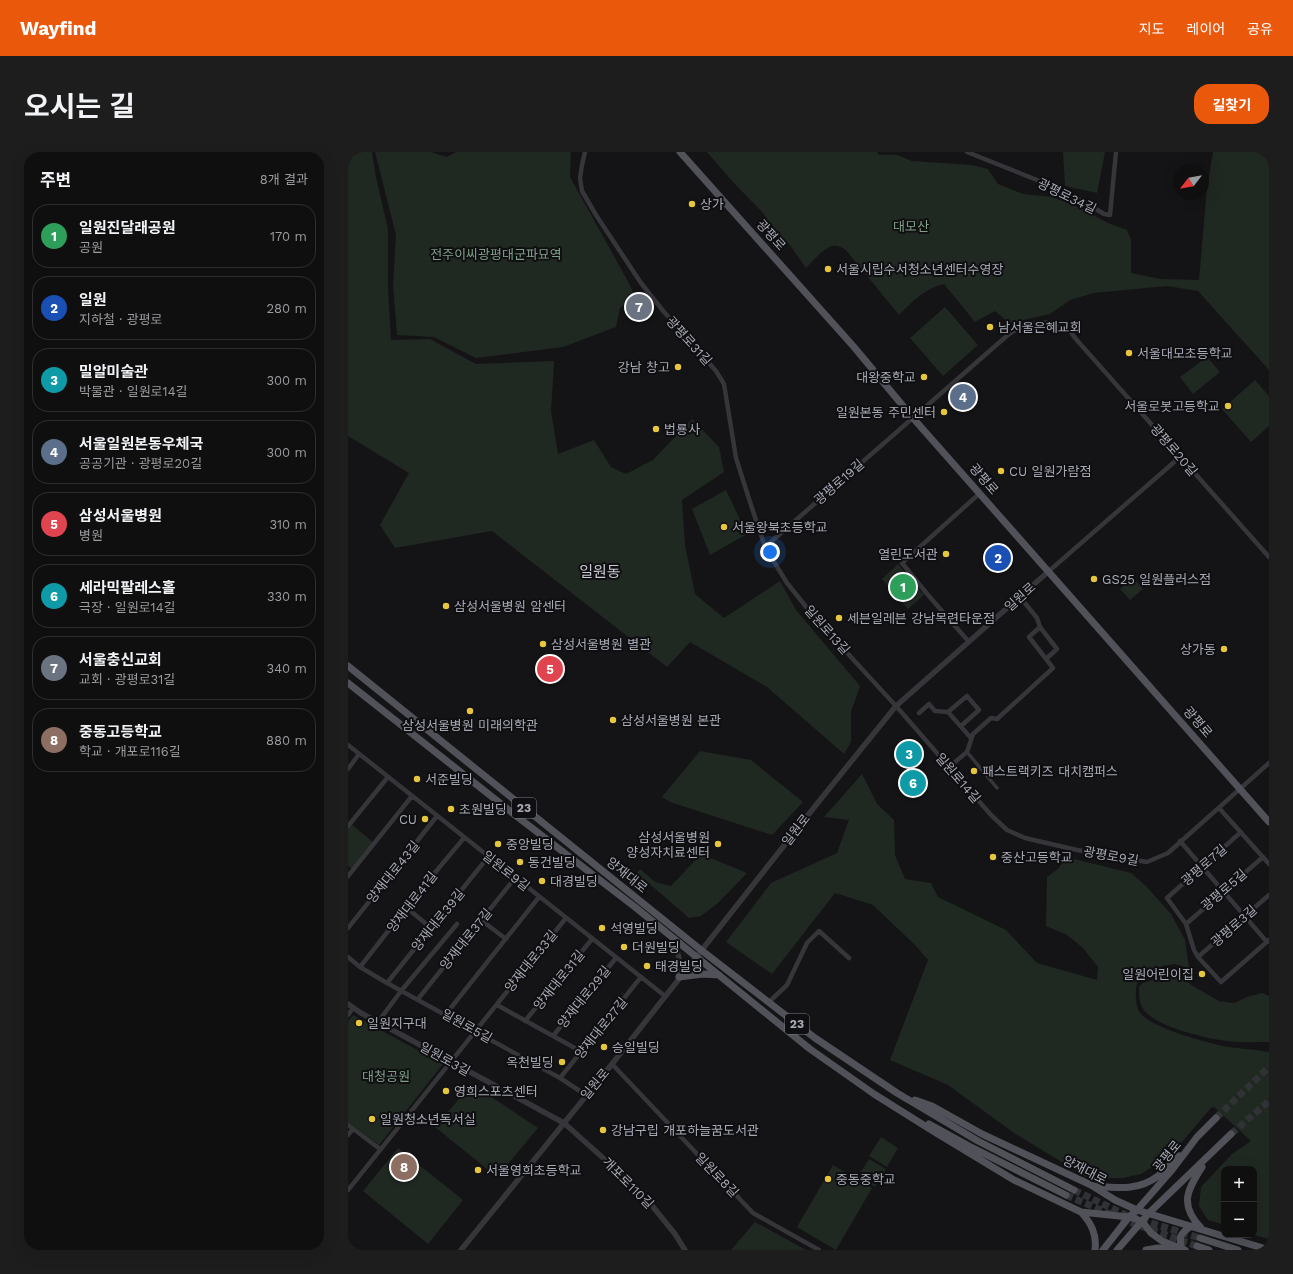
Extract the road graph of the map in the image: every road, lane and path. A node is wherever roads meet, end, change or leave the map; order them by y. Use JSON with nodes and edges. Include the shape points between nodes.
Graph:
{"nodes":[{"id":1,"x":585,"y":152,"type":"edge"},
{"id":2,"x":680,"y":152,"type":"edge"},
{"id":3,"x":967,"y":152,"type":"edge"},
{"id":4,"x":1116,"y":152,"type":"edge"},
{"id":5,"x":914,"y":418,"type":"junction"},
{"id":6,"x":1180,"y":457,"type":"junction"},
{"id":7,"x":980,"y":493,"type":"junction"},
{"id":8,"x":765,"y":547,"type":"junction"},
{"id":9,"x":1269,"y":557,"type":"edge"},
{"id":10,"x":1049,"y":571,"type":"junction"},
{"id":11,"x":1020,"y":597,"type":"junction"},
{"id":12,"x":1040,"y":627,"type":"junction"},
{"id":13,"x":969,"y":642,"type":"junction"},
{"id":14,"x":1046,"y":659,"type":"junction"},
{"id":15,"x":348,"y":666,"type":"edge"},
{"id":16,"x":348,"y":683,"type":"edge"},
{"id":17,"x":896,"y":706,"type":"junction"},
{"id":18,"x":948,"y":712,"type":"junction"},
{"id":19,"x":919,"y":713,"type":"dead end"},
{"id":20,"x":961,"y":726,"type":"junction"},
{"id":21,"x":971,"y":738,"type":"junction"},
{"id":22,"x":348,"y":745,"type":"edge"},
{"id":23,"x":967,"y":752,"type":"junction"},
{"id":24,"x":359,"y":754,"type":"junction"},
{"id":25,"x":1269,"y":763,"type":"edge"},
{"id":26,"x":949,"y":767,"type":"junction"},
{"id":27,"x":348,"y":769,"type":"edge"},
{"id":28,"x":388,"y":777,"type":"junction"},
{"id":29,"x":997,"y":788,"type":"dead end"},
{"id":30,"x":1240,"y":789,"type":"junction"},
{"id":31,"x":412,"y":796,"type":"junction"},
{"id":32,"x":1219,"y":808,"type":"junction"},
{"id":33,"x":437,"y":816,"type":"junction"},
{"id":34,"x":1269,"y":822,"type":"edge"},
{"id":35,"x":348,"y":826,"type":"edge"},
{"id":36,"x":1006,"y":830,"type":"joint"},
{"id":37,"x":1241,"y":832,"type":"junction"},
{"id":38,"x":464,"y":838,"type":"junction"},
{"id":39,"x":1180,"y":841,"type":"junction"},
{"id":40,"x":488,"y":857,"type":"junction"},
{"id":41,"x":1263,"y":857,"type":"junction"},
{"id":42,"x":1269,"y":864,"type":"edge"},
{"id":43,"x":1202,"y":866,"type":"junction"},
{"id":44,"x":348,"y":867,"type":"edge"},
{"id":45,"x":352,"y":871,"type":"junction"},
{"id":46,"x":348,"y":876,"type":"edge"},
{"id":47,"x":515,"y":878,"type":"junction"},
{"id":48,"x":1223,"y":891,"type":"junction"},
{"id":49,"x":1269,"y":895,"type":"edge"},
{"id":50,"x":539,"y":897,"type":"junction"},
{"id":51,"x":407,"y":908,"type":"junction"},
{"id":52,"x":1245,"y":916,"type":"junction"},
{"id":53,"x":566,"y":918,"type":"junction"},
{"id":54,"x":481,"y":920,"type":"junction"},
{"id":55,"x":457,"y":924,"type":"dead end"},
{"id":56,"x":1186,"y":924,"type":"junction"},
{"id":57,"x":348,"y":928,"type":"edge"},
{"id":58,"x":431,"y":928,"type":"junction"},
{"id":59,"x":673,"y":938,"type":"junction"},
{"id":60,"x":506,"y":939,"type":"junction"},
{"id":61,"x":592,"y":939,"type":"junction"},
{"id":62,"x":1268,"y":941,"type":"edge"},
{"id":63,"x":698,"y":953,"type":"junction"},
{"id":64,"x":348,"y":957,"type":"edge"},
{"id":65,"x":1198,"y":957,"type":"junction"},
{"id":66,"x":616,"y":958,"type":"junction"},
{"id":67,"x":850,"y":958,"type":"dead end"},
{"id":68,"x":360,"y":967,"type":"junction"},
{"id":69,"x":720,"y":976,"type":"junction"},
{"id":70,"x":641,"y":977,"type":"junction"},
{"id":71,"x":679,"y":977,"type":"junction"},
{"id":72,"x":387,"y":983,"type":"junction"},
{"id":73,"x":401,"y":991,"type":"junction"},
{"id":74,"x":665,"y":996,"type":"junction"},
{"id":75,"x":418,"y":1000,"type":"junction"},
{"id":76,"x":769,"y":1002,"type":"junction"},
{"id":77,"x":348,"y":1004,"type":"edge"},
{"id":78,"x":497,"y":1005,"type":"junction"},
{"id":79,"x":353,"y":1008,"type":"junction"},
{"id":80,"x":446,"y":1014,"type":"junction"},
{"id":81,"x":348,"y":1015,"type":"edge"},
{"id":82,"x":525,"y":1020,"type":"junction"},
{"id":83,"x":378,"y":1022,"type":"junction"},
{"id":84,"x":476,"y":1031,"type":"junction"},
{"id":85,"x":553,"y":1036,"type":"junction"},
{"id":86,"x":582,"y":1052,"type":"junction"},
{"id":87,"x":450,"y":1062,"type":"junction"},
{"id":88,"x":612,"y":1064,"type":"junction"},
{"id":89,"x":560,"y":1078,"type":"junction"},
{"id":90,"x":898,"y":1093,"type":"junction"},
{"id":91,"x":874,"y":1094,"type":"junction"},
{"id":92,"x":586,"y":1095,"type":"junction"},
{"id":93,"x":1216,"y":1118,"type":"tunnel mouth"},
{"id":94,"x":564,"y":1123,"type":"junction"},
{"id":95,"x":348,"y":1125,"type":"edge"},
{"id":96,"x":353,"y":1129,"type":"junction"},
{"id":97,"x":1231,"y":1134,"type":"tunnel mouth"},
{"id":98,"x":348,"y":1135,"type":"edge"},
{"id":99,"x":1197,"y":1137,"type":"junction"},
{"id":100,"x":380,"y":1149,"type":"junction"},
{"id":101,"x":1209,"y":1155,"type":"junction"},
{"id":102,"x":1091,"y":1186,"type":"junction"},
{"id":103,"x":348,"y":1190,"type":"edge"},
{"id":104,"x":1074,"y":1190,"type":"tunnel mouth"},
{"id":105,"x":1066,"y":1194,"type":"tunnel mouth"},
{"id":106,"x":1137,"y":1210,"type":"junction"},
{"id":107,"x":1081,"y":1212,"type":"junction"},
{"id":108,"x":1149,"y":1213,"type":"junction"},
{"id":109,"x":1129,"y":1217,"type":"junction"},
{"id":110,"x":1142,"y":1221,"type":"junction"},
{"id":111,"x":1192,"y":1226,"type":"junction"},
{"id":112,"x":1201,"y":1228,"type":"junction"},
{"id":113,"x":1200,"y":1238,"type":"tunnel mouth"},
{"id":114,"x":1197,"y":1246,"type":"tunnel mouth"},
{"id":115,"x":461,"y":1250,"type":"edge"},
{"id":116,"x":685,"y":1250,"type":"edge"},
{"id":117,"x":819,"y":1250,"type":"edge"},
{"id":118,"x":1095,"y":1250,"type":"edge"},
{"id":119,"x":1103,"y":1250,"type":"edge"},
{"id":120,"x":1117,"y":1250,"type":"edge"},
{"id":121,"x":1146,"y":1250,"type":"edge"},
{"id":122,"x":1182,"y":1250,"type":"edge"},
{"id":123,"x":1210,"y":1250,"type":"edge"},
{"id":124,"x":1238,"y":1250,"type":"edge"},
{"id":125,"x":1269,"y":1250,"type":"edge"}],
"edges":[{"from":1,"to":8,"type":"street","name":"광평로31길","via":[[580,178],[582,191],[596,215],[641,283],[716,371],[724,384],[736,458]]},
{"from":2,"to":5,"type":"main road","name":"광평로"},
{"from":3,"to":4,"type":"street","name":"광평로34길","via":[[1052,186],[1110,215]]},
{"from":5,"to":6,"type":"street","name":"광평로20길","via":[[1009,334],[1028,324],[1048,323],[1067,329]]},
{"from":5,"to":7,"type":"main road","name":"광평로"},
{"from":5,"to":8,"type":"street","name":"광평로19길"},
{"from":6,"to":9,"type":"street","name":"광평로20길"},
{"from":6,"to":10,"type":"street","name":"일원로"},
{"from":7,"to":10,"type":"main road","name":"광평로"},
{"from":7,"to":13,"type":"street","via":[[902,563]]},
{"from":8,"to":17,"type":"street","name":"일원로13길","via":[[787,583]]},
{"from":10,"to":11,"type":"street","name":"일원로"},
{"from":10,"to":30,"type":"main road","name":"광평로"},
{"from":11,"to":12,"type":"street","via":[[1037,618]]},
{"from":11,"to":13,"type":"street","name":"일원로"},
{"from":12,"to":14,"type":"street","via":[[1029,637]]},
{"from":12,"to":14,"type":"street","via":[[1057,649]]},
{"from":13,"to":17,"type":"street","name":"일원로"},
{"from":14,"to":21,"type":"street","via":[[1053,668],[997,719],[991,718]]},
{"from":15,"to":63,"type":"main road","name":"양재대로","number":"23"},
{"from":16,"to":59,"type":"main road","name":"양재대로","number":"23"},
{"from":17,"to":26,"type":"street","name":"일원로14길"},
{"from":17,"to":63,"type":"street","name":"일원로"},
{"from":18,"to":19,"type":"street","via":[[935,712],[929,704]]},
{"from":18,"to":20,"type":"street"},
{"from":18,"to":20,"type":"street","via":[[967,696],[979,710]]},
{"from":20,"to":21,"type":"street"},
{"from":21,"to":23,"type":"street"},
{"from":22,"to":24,"type":"street","name":"일원로9길"},
{"from":23,"to":26,"type":"street"},
{"from":23,"to":29,"type":"street"},
{"from":24,"to":27,"type":"street"},
{"from":24,"to":28,"type":"street","name":"일원로9길"},
{"from":25,"to":30,"type":"street","name":"광평로9길"},
{"from":26,"to":36,"type":"street","name":"일원로14길"},
{"from":28,"to":31,"type":"street","name":"일원로9길"},
{"from":28,"to":35,"type":"street"},
{"from":30,"to":32,"type":"street","name":"광평로9길"},
{"from":30,"to":34,"type":"main road","name":"광평로"},
{"from":31,"to":33,"type":"street","name":"일원로9길"},
{"from":31,"to":45,"type":"street"},
{"from":32,"to":37,"type":"street"},
{"from":32,"to":39,"type":"street","name":"광평로9길"},
{"from":33,"to":38,"type":"street","name":"일원로9길"},
{"from":33,"to":57,"type":"street","name":"양재대로43길"},
{"from":36,"to":39,"type":"street","name":"광평로9길","via":[[1025,838],[1077,850],[1147,862],[1168,853]]},
{"from":37,"to":41,"type":"street"},
{"from":37,"to":43,"type":"street","name":"광평로7길"},
{"from":38,"to":40,"type":"street","name":"일원로9길"},
{"from":38,"to":51,"type":"street","name":"양재대로41길"},
{"from":39,"to":43,"type":"street"},
{"from":40,"to":47,"type":"street","name":"일원로9길"},
{"from":40,"to":58,"type":"street","name":"양재대로39길"},
{"from":41,"to":42,"type":"street"},
{"from":41,"to":48,"type":"street","name":"광평로5길"},
{"from":43,"to":48,"type":"street"},
{"from":43,"to":56,"type":"street","name":"광평로7길","via":[[1167,898]]},
{"from":44,"to":45,"type":"street"},
{"from":45,"to":46,"type":"street"},
{"from":47,"to":50,"type":"street","name":"일원로9길"},
{"from":47,"to":54,"type":"street","name":"양재대로37길"},
{"from":48,"to":52,"type":"street"},
{"from":48,"to":56,"type":"street","name":"광평로5길"},
{"from":49,"to":52,"type":"street","name":"광평로3길"},
{"from":50,"to":53,"type":"street","name":"일원로9길"},
{"from":50,"to":60,"type":"street"},
{"from":51,"to":58,"type":"street"},
{"from":51,"to":68,"type":"street","name":"양재대로41길"},
{"from":52,"to":62,"type":"street"},
{"from":52,"to":65,"type":"street","name":"광평로3길"},
{"from":53,"to":61,"type":"street","name":"일원로9길"},
{"from":53,"to":78,"type":"street","name":"양재대로33길"},
{"from":54,"to":60,"type":"street"},
{"from":54,"to":75,"type":"street","name":"양재대로37길"},
{"from":55,"to":73,"type":"street"},
{"from":56,"to":65,"type":"street"},
{"from":58,"to":72,"type":"street","name":"양재대로39길"},
{"from":59,"to":63,"type":"main road","name":"양재대로","number":"23"},
{"from":59,"to":71,"type":"street","via":[[679,958]]},
{"from":60,"to":80,"type":"street"},
{"from":61,"to":66,"type":"street","name":"일원로9길"},
{"from":61,"to":82,"type":"street","name":"양재대로31길"},
{"from":62,"to":65,"type":"street","via":[[1221,982]]},
{"from":63,"to":69,"type":"main road","name":"양재대로","number":"23"},
{"from":63,"to":71,"type":"street","name":"일원로"},
{"from":63,"to":76,"type":"main road","name":"양재대로","number":"23"},
{"from":64,"to":68,"type":"street","name":"일원로5길"},
{"from":66,"to":70,"type":"street","name":"일원로9길"},
{"from":66,"to":85,"type":"street","name":"양재대로29길"},
{"from":67,"to":76,"type":"street","via":[[819,932],[807,943],[786,985]]},
{"from":68,"to":72,"type":"street","name":"일원로5길"},
{"from":69,"to":71,"type":"main road","via":[[703,974]]},
{"from":69,"to":91,"type":"main road","name":"양재대로","number":"23","via":[[810,1050]]},
{"from":70,"to":74,"type":"street","name":"일원로9길"},
{"from":70,"to":86,"type":"street","name":"양재대로27길"},
{"from":71,"to":74,"type":"street","name":"일원로"},
{"from":72,"to":73,"type":"street","name":"일원로5길"},
{"from":73,"to":75,"type":"street","name":"일원로5길"},
{"from":73,"to":83,"type":"street"},
{"from":74,"to":88,"type":"street","name":"일원로"},
{"from":75,"to":80,"type":"street","name":"일원로5길"},
{"from":76,"to":90,"type":"main road","name":"양재대로","number":"23","via":[[815,1038]]},
{"from":77,"to":79,"type":"street","name":"일원로3길"},
{"from":78,"to":82,"type":"street","name":"양재대로33길"},
{"from":78,"to":84,"type":"street","name":"양재대로33길"},
{"from":79,"to":81,"type":"street"},
{"from":79,"to":83,"type":"street","name":"일원로3길"},
{"from":80,"to":84,"type":"street","name":"일원로5길"},
{"from":82,"to":85,"type":"street","name":"양재대로33길"},
{"from":83,"to":87,"type":"street","name":"일원로3길"},
{"from":84,"to":87,"type":"street","name":"양재대로33길"},
{"from":84,"to":89,"type":"street","name":"일원로5길"},
{"from":85,"to":86,"type":"street","name":"양재대로33길"},
{"from":86,"to":89,"type":"street","name":"양재대로27길"},
{"from":87,"to":94,"type":"street","name":"일원로3길"},
{"from":87,"to":100,"type":"street","name":"양재대로33길"},
{"from":88,"to":92,"type":"street","name":"일원로"},
{"from":88,"to":117,"type":"street","name":"일원로8길","via":[[753,1213]]},
{"from":89,"to":92,"type":"street","name":"일원로5길"},
{"from":90,"to":102,"type":"main road","name":"양재대로","number":"23","via":[[932,1106],[982,1134]]},
{"from":90,"to":104,"type":"main road","name":"양재대로","via":[[978,1141]]},
{"from":91,"to":105,"type":"main road","name":"양재대로","via":[[969,1146]]},
{"from":91,"to":107,"type":"main road","name":"양재대로","number":"23","via":[[1014,1180]]},
{"from":92,"to":94,"type":"street","name":"일원로"},
{"from":93,"to":99,"type":"main road","name":"광평로"},
{"from":94,"to":115,"type":"street","name":"일원로"},
{"from":94,"to":116,"type":"street","name":"개포로110길","via":[[641,1192]]},
{"from":95,"to":96,"type":"street"},
{"from":96,"to":98,"type":"street"},
{"from":96,"to":100,"type":"street"},
{"from":97,"to":101,"type":"main road","name":"광평로"},
{"from":99,"to":102,"type":"main road","via":[[1159,1175],[1149,1181],[1134,1187]]},
{"from":99,"to":106,"type":"main road","name":"광평로"},
{"from":100,"to":103,"type":"street","name":"양재대로33길"},
{"from":101,"to":108,"type":"main road","name":"광평로"},
{"from":101,"to":112,"type":"main road","via":[[1194,1179],[1187,1197],[1190,1215]]},
{"from":102,"to":106,"type":"main road","name":"양재대로","number":"23"},
{"from":106,"to":108,"type":"main road","name":"양재대로"},
{"from":106,"to":109,"type":"main road","name":"광평로"},
{"from":107,"to":109,"type":"main road","name":"양재대로"},
{"from":107,"to":118,"type":"main road","number":"23","via":[[1093,1228]]},
{"from":108,"to":110,"type":"main road","name":"광평로"},
{"from":108,"to":111,"type":"main road","name":"양재대로"},
{"from":109,"to":110,"type":"main road","name":"양재대로"},
{"from":109,"to":119,"type":"main road","name":"광평로"},
{"from":110,"to":120,"type":"main road","name":"광평로"},
{"from":110,"to":122,"type":"main road","via":[[1151,1233],[1162,1241]]},
{"from":111,"to":112,"type":"main road","name":"양재대로"},
{"from":111,"to":122,"type":"main road","via":[[1185,1229],[1181,1235]]},
{"from":112,"to":125,"type":"main road","name":"양재대로"},
{"from":113,"to":124,"type":"main road"},
{"from":114,"to":123,"type":"main road"},
{"from":121,"to":122,"type":"main road"}]}
